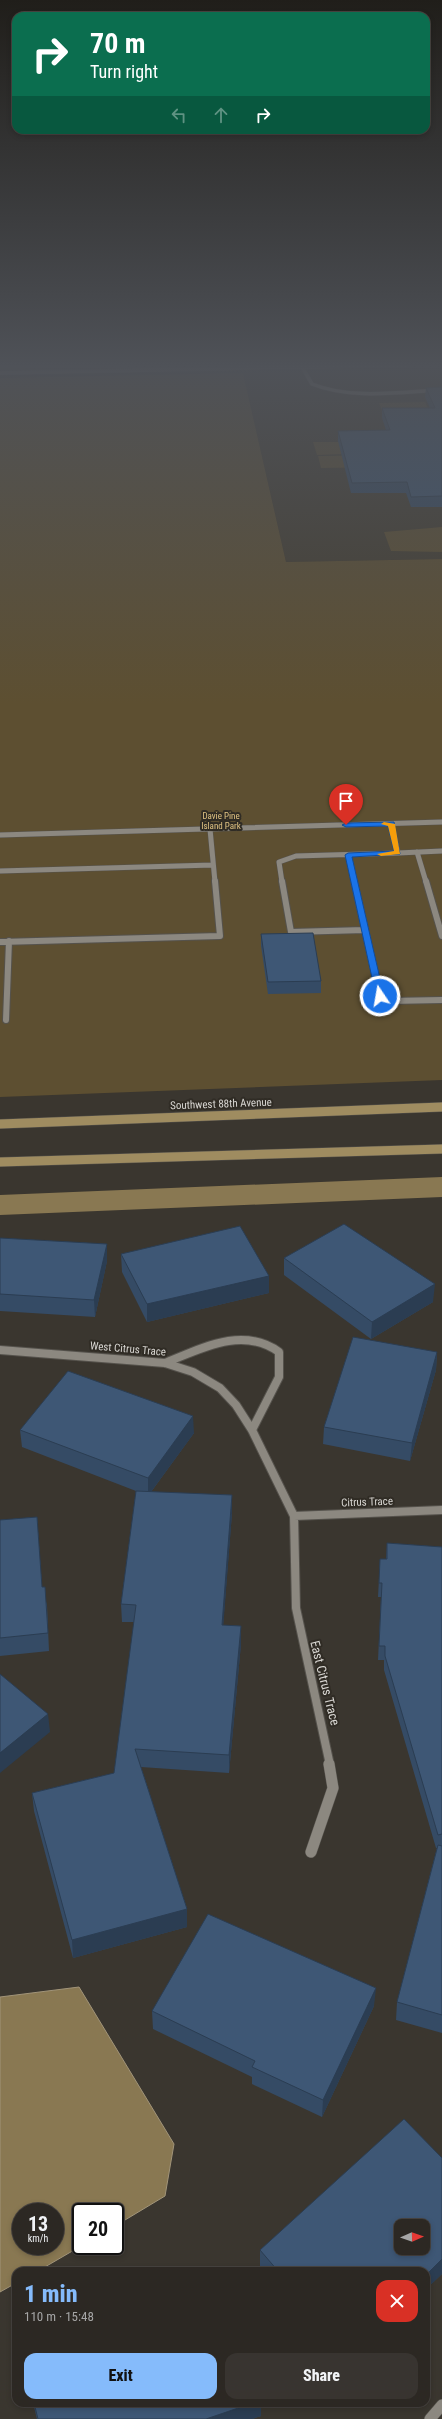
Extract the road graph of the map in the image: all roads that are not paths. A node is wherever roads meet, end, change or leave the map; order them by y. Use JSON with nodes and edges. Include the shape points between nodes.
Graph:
{"nodes":[{"id":1,"x":442,"y":822,"type":"edge"},
{"id":2,"x":391,"y":824,"type":"junction"},
{"id":3,"x":210,"y":829,"type":"junction"},
{"id":4,"x":0,"y":835,"type":"edge"},
{"id":5,"x":442,"y":851,"type":"edge"},
{"id":6,"x":417,"y":852,"type":"junction"},
{"id":7,"x":398,"y":853,"type":"junction"},
{"id":8,"x":348,"y":855,"type":"junction"},
{"id":9,"x":213,"y":865,"type":"junction"},
{"id":10,"x":0,"y":871,"type":"edge"},
{"id":11,"x":365,"y":930,"type":"junction"},
{"id":12,"x":442,"y":936,"type":"edge"},
{"id":13,"x":9,"y":941,"type":"junction"},
{"id":14,"x":0,"y":942,"type":"edge"},
{"id":15,"x":442,"y":1000,"type":"edge"},
{"id":16,"x":6,"y":1020,"type":"dead end"},
{"id":17,"x":442,"y":1107,"type":"edge"},
{"id":18,"x":0,"y":1124,"type":"edge"},
{"id":19,"x":442,"y":1149,"type":"edge"},
{"id":20,"x":0,"y":1162,"type":"edge"},
{"id":21,"x":0,"y":1350,"type":"edge"},
{"id":22,"x":165,"y":1363,"type":"junction"},
{"id":23,"x":252,"y":1430,"type":"junction"},
{"id":24,"x":442,"y":1510,"type":"edge"},
{"id":25,"x":294,"y":1516,"type":"junction"},
{"id":26,"x":312,"y":1852,"type":"dead end"},
{"id":27,"x":442,"y":2405,"type":"edge"},
{"id":28,"x":430,"y":2419,"type":"edge"}],
"edges":[{"from":1,"to":2,"type":"street"},
{"from":2,"to":3,"type":"street"},
{"from":2,"to":7,"type":"street"},
{"from":3,"to":4,"type":"street"},
{"from":3,"to":9,"type":"street"},
{"from":5,"to":6,"type":"street"},
{"from":6,"to":7,"type":"street"},
{"from":6,"to":12,"type":"street"},
{"from":7,"to":8,"type":"street"},
{"from":8,"to":11,"type":"street"},
{"from":8,"to":11,"type":"street","via":[[296,856],[279,862],[291,932]]},
{"from":9,"to":10,"type":"street"},
{"from":9,"to":13,"type":"street","via":[[220,936]]},
{"from":11,"to":15,"type":"street","via":[[380,996],[389,1001]]},
{"from":13,"to":14,"type":"street"},
{"from":13,"to":16,"type":"street"},
{"from":17,"to":18,"type":"main road","name":"Southwest 88th Avenue"},
{"from":19,"to":20,"type":"main road"},
{"from":21,"to":22,"type":"street","name":"West Citrus Trace"},
{"from":22,"to":23,"type":"street","name":"West Citrus Trace","via":[[193,1372],[220,1388],[236,1405]]},
{"from":22,"to":23,"type":"street","via":[[226,1341],[258,1340],[272,1344],[279,1352],[279,1377]]},
{"from":23,"to":25,"type":"street","name":"West Citrus Trace"},
{"from":24,"to":25,"type":"street","name":"Citrus Trace"},
{"from":25,"to":26,"type":"street","name":"East Citrus Trace","via":[[296,1608],[302,1644],[326,1742],[333,1788]]},
{"from":27,"to":28,"type":"street"}]}
